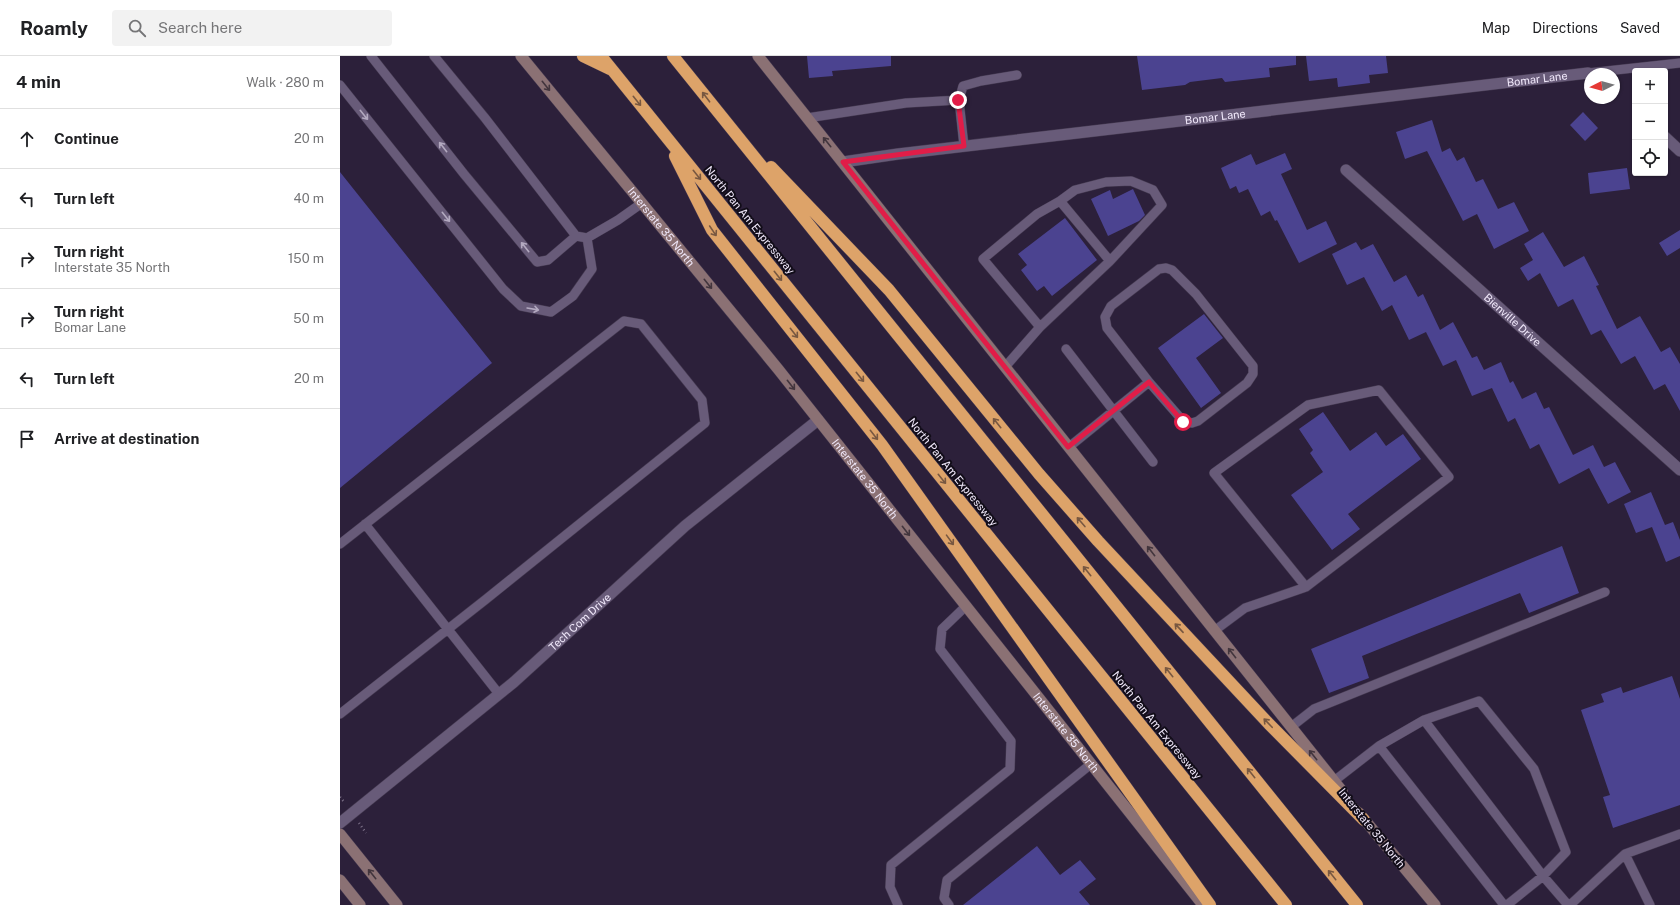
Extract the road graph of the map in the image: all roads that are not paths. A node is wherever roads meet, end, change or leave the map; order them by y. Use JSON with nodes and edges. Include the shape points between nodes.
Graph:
{"nodes":[{"id":1,"x":371,"y":56,"type":"edge"},
{"id":2,"x":434,"y":56,"type":"edge"},
{"id":3,"x":522,"y":56,"type":"edge"},
{"id":4,"x":583,"y":56,"type":"edge"},
{"id":5,"x":601,"y":56,"type":"edge"},
{"id":6,"x":674,"y":56,"type":"edge"},
{"id":7,"x":677,"y":56,"type":"edge"},
{"id":8,"x":758,"y":56,"type":"edge"},
{"id":9,"x":1680,"y":64,"type":"edge"},
{"id":10,"x":613,"y":70,"type":"junction"},
{"id":11,"x":1620,"y":70,"type":"edge"},
{"id":12,"x":1584,"y":73,"type":"edge"},
{"id":13,"x":1017,"y":75,"type":"dead end"},
{"id":14,"x":696,"y":84,"type":"junction"},
{"id":15,"x":340,"y":85,"type":"edge"},
{"id":16,"x":958,"y":100,"type":"junction"},
{"id":17,"x":716,"y":110,"type":"junction"},
{"id":18,"x":807,"y":118,"type":"junction"},
{"id":19,"x":664,"y":134,"type":"junction"},
{"id":20,"x":1668,"y":140,"type":"edge"},
{"id":21,"x":964,"y":146,"type":"junction"},
{"id":22,"x":1680,"y":151,"type":"edge"},
{"id":23,"x":843,"y":162,"type":"junction"},
{"id":24,"x":1346,"y":170,"type":"dead end"},
{"id":25,"x":1060,"y":201,"type":"junction"},
{"id":26,"x":642,"y":203,"type":"junction"},
{"id":27,"x":576,"y":236,"type":"junction"},
{"id":28,"x":587,"y":238,"type":"junction"},
{"id":29,"x":1110,"y":261,"type":"junction"},
{"id":30,"x":1040,"y":327,"type":"junction"},
{"id":31,"x":1066,"y":349,"type":"dead end"},
{"id":32,"x":1005,"y":367,"type":"junction"},
{"id":33,"x":1149,"y":382,"type":"junction"},
{"id":34,"x":1115,"y":410,"type":"junction"},
{"id":35,"x":818,"y":420,"type":"junction"},
{"id":36,"x":1068,"y":447,"type":"junction"},
{"id":37,"x":1153,"y":462,"type":"dead end"},
{"id":38,"x":1680,"y":470,"type":"edge"},
{"id":39,"x":365,"y":524,"type":"junction"},
{"id":40,"x":340,"y":544,"type":"edge"},
{"id":41,"x":1306,"y":587,"type":"junction"},
{"id":42,"x":1605,"y":592,"type":"dead end"},
{"id":43,"x":966,"y":606,"type":"junction"},
{"id":44,"x":448,"y":629,"type":"junction"},
{"id":45,"x":1214,"y":631,"type":"junction"},
{"id":46,"x":500,"y":694,"type":"junction"},
{"id":47,"x":340,"y":714,"type":"edge"},
{"id":48,"x":1424,"y":720,"type":"junction"},
{"id":49,"x":1291,"y":727,"type":"junction"},
{"id":50,"x":1379,"y":746,"type":"junction"},
{"id":51,"x":1091,"y":764,"type":"junction"},
{"id":52,"x":1334,"y":781,"type":"junction"},
{"id":53,"x":1364,"y":820,"type":"junction"},
{"id":54,"x":340,"y":823,"type":"edge"},
{"id":55,"x":340,"y":834,"type":"edge"},
{"id":56,"x":1680,"y":834,"type":"edge"},
{"id":57,"x":1625,"y":854,"type":"junction"},
{"id":58,"x":1543,"y":876,"type":"junction"},
{"id":59,"x":340,"y":880,"type":"edge"},
{"id":60,"x":896,"y":904,"type":"edge"},
{"id":61,"x":360,"y":905,"type":"edge"},
{"id":62,"x":397,"y":905,"type":"edge"},
{"id":63,"x":949,"y":905,"type":"edge"},
{"id":64,"x":1202,"y":905,"type":"edge"},
{"id":65,"x":1210,"y":905,"type":"edge"},
{"id":66,"x":1286,"y":905,"type":"edge"},
{"id":67,"x":1357,"y":905,"type":"edge"},
{"id":68,"x":1434,"y":905,"type":"edge"},
{"id":69,"x":1504,"y":905,"type":"edge"},
{"id":70,"x":1508,"y":905,"type":"edge"},
{"id":71,"x":1569,"y":905,"type":"edge"},
{"id":72,"x":1650,"y":905,"type":"edge"}],
"edges":[{"from":27,"to":1,"type":"lane","one_way":true,"via":[[548,260],[536,262]]},
{"from":2,"to":27,"type":"lane"},
{"from":3,"to":26,"type":"main road","name":"Interstate 35 North","one_way":true},
{"from":4,"to":10,"type":"highway"},
{"from":5,"to":10,"type":"highway","name":"North Pan Am Expressway"},
{"from":6,"to":14,"type":"highway"},
{"from":7,"to":14,"type":"highway"},
{"from":8,"to":18,"type":"main road","name":"Interstate 35 North"},
{"from":9,"to":11,"type":"lane"},
{"from":10,"to":19,"type":"highway","name":"North Pan Am Expressway","one_way":true},
{"from":12,"to":21,"type":"street","name":"Bomar Lane"},
{"from":13,"to":16,"type":"lane","via":[[963,86]]},
{"from":17,"to":14,"type":"highway","one_way":true},
{"from":15,"to":28,"type":"lane","one_way":true,"via":[[503,289],[521,306],[551,312],[573,296],[592,269]]},
{"from":16,"to":18,"type":"lane","via":[[906,103]]},
{"from":16,"to":21,"type":"lane"},
{"from":53,"to":17,"type":"highway","one_way":true,"via":[[1269,724],[1098,541],[1039,474],[889,290]]},
{"from":67,"to":17,"type":"highway","one_way":true},
{"from":23,"to":18,"type":"main road","name":"Interstate 35 North","one_way":true},
{"from":19,"to":65,"type":"highway","one_way":true,"via":[[712,230],[882,445]]},
{"from":19,"to":66,"type":"highway","name":"North Pan Am Expressway","one_way":true},
{"from":20,"to":22,"type":"street"},
{"from":21,"to":23,"type":"street","name":"Bomar Lane"},
{"from":23,"to":32,"type":"main road","name":"Interstate 35 North"},
{"from":24,"to":38,"type":"street","name":"Bienville Drive"},
{"from":25,"to":29,"type":"lane"},
{"from":25,"to":29,"type":"lane","via":[[1075,190],[1106,182],[1131,181],[1153,190],[1162,205]]},
{"from":25,"to":30,"type":"lane","via":[[1037,214],[983,259]]},
{"from":26,"to":28,"type":"lane"},
{"from":26,"to":35,"type":"main road","name":"Interstate 35 North","one_way":true},
{"from":27,"to":28,"type":"lane"},
{"from":29,"to":30,"type":"lane"},
{"from":30,"to":32,"type":"lane"},
{"from":31,"to":34,"type":"lane"},
{"from":32,"to":36,"type":"main road","name":"Interstate 35 North"},
{"from":33,"to":33,"type":"lane","via":[[1107,328],[1105,317],[1111,306],[1159,269],[1166,268],[1172,270],[1196,294],[1253,366],[1252,374],[1247,383],[1192,423],[1183,422]]},
{"from":33,"to":34,"type":"lane"},
{"from":34,"to":36,"type":"lane"},
{"from":34,"to":37,"type":"lane"},
{"from":35,"to":43,"type":"main road","name":"Interstate 35 North","one_way":true},
{"from":35,"to":46,"type":"street","name":"Tech Com Drive","via":[[685,526]]},
{"from":45,"to":36,"type":"main road","name":"Interstate 35 North","one_way":true},
{"from":39,"to":40,"type":"lane"},
{"from":39,"to":44,"type":"lane"},
{"from":39,"to":44,"type":"lane","via":[[624,321],[642,324],[702,400],[705,423]]},
{"from":41,"to":41,"type":"lane","via":[[1449,477],[1379,390],[1308,404],[1214,473]]},
{"from":41,"to":45,"type":"lane","via":[[1245,608]]},
{"from":42,"to":49,"type":"lane","via":[[1314,709]]},
{"from":43,"to":51,"type":"main road","name":"Interstate 35 North"},
{"from":43,"to":60,"type":"lane","via":[[942,630],[940,649],[1011,741],[1010,769],[891,865],[890,887]]},
{"from":44,"to":46,"type":"lane"},
{"from":44,"to":47,"type":"lane"},
{"from":49,"to":45,"type":"main road","name":"Interstate 35 North","one_way":true},
{"from":46,"to":54,"type":"street","name":"Tech Com Drive"},
{"from":48,"to":50,"type":"lane"},
{"from":48,"to":58,"type":"lane"},
{"from":48,"to":58,"type":"lane","via":[[1479,701],[1534,769],[1566,852]]},
{"from":52,"to":49,"type":"main road","name":"Interstate 35 North","one_way":true},
{"from":50,"to":52,"type":"lane"},
{"from":50,"to":69,"type":"lane"},
{"from":51,"to":63,"type":"lane","via":[[947,880],[944,898]]},
{"from":51,"to":64,"type":"main road","name":"Interstate 35 North"},
{"from":52,"to":53,"type":"main road","name":"Interstate 35 North"},
{"from":53,"to":68,"type":"main road","name":"Interstate 35 North"},
{"from":62,"to":55,"type":"main road","one_way":true},
{"from":56,"to":57,"type":"lane"},
{"from":57,"to":71,"type":"lane"},
{"from":57,"to":72,"type":"lane"},
{"from":58,"to":70,"type":"lane"},
{"from":58,"to":71,"type":"lane"},
{"from":59,"to":61,"type":"main road"}]}
